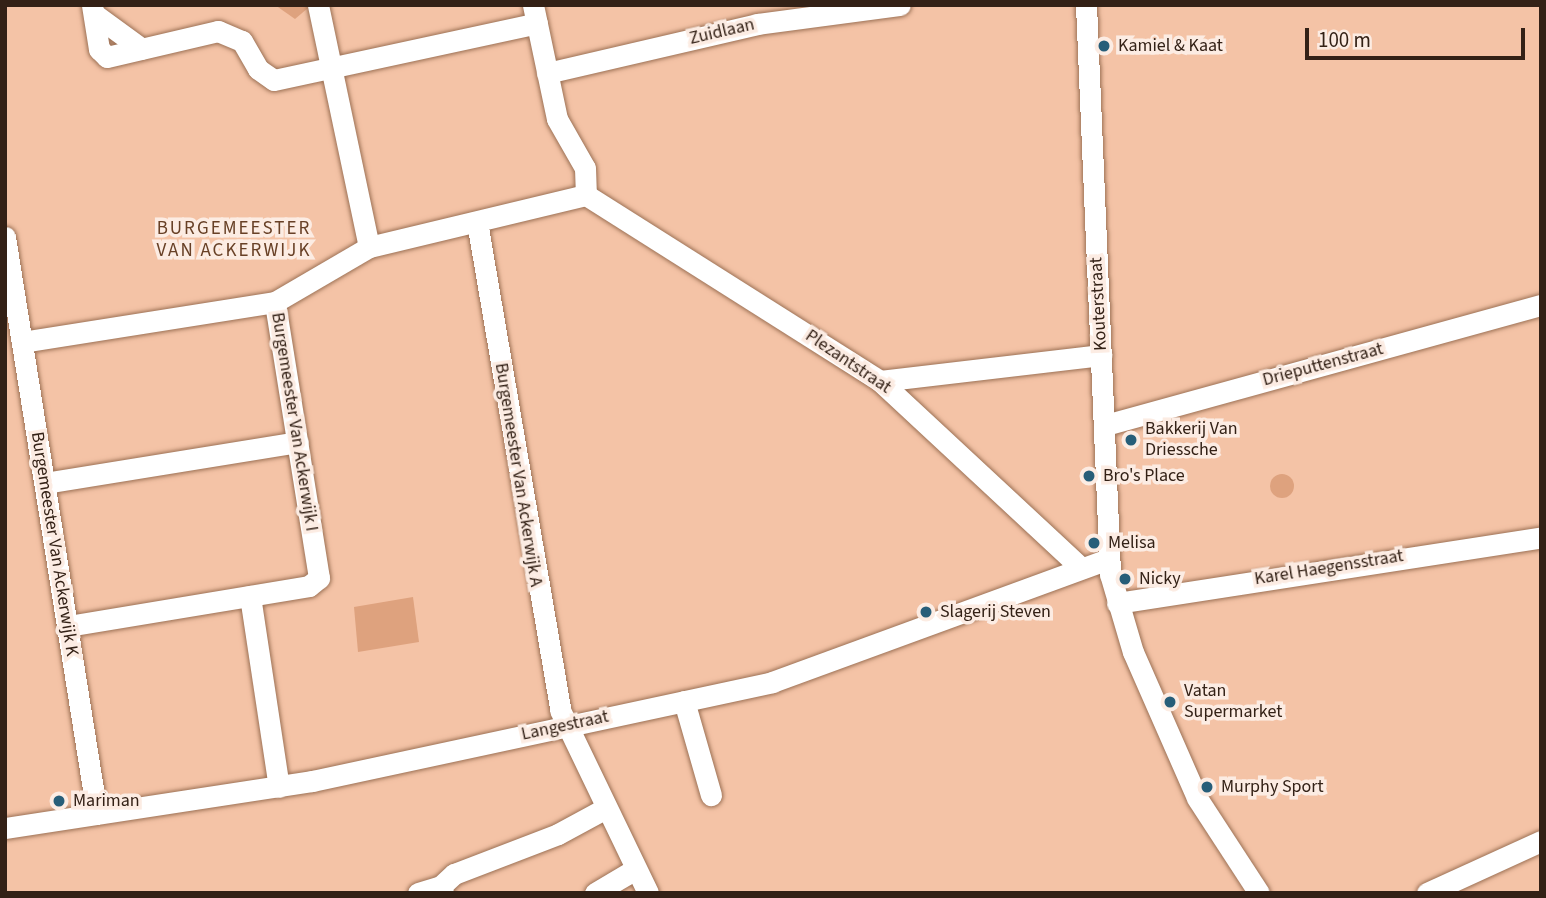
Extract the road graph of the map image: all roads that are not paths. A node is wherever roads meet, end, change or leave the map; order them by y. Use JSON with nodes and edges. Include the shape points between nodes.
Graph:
{"nodes":[{"id":1,"x":317,"y":5,"type":"edge"},
{"id":2,"x":900,"y":5,"type":"edge"},
{"id":3,"x":1086,"y":5,"type":"edge"},
{"id":4,"x":93,"y":10,"type":"edge"},
{"id":5,"x":535,"y":14,"type":"edge"},
{"id":6,"x":332,"y":67,"type":"junction"},
{"id":7,"x":547,"y":73,"type":"junction"},
{"id":8,"x":586,"y":195,"type":"junction"},
{"id":9,"x":477,"y":222,"type":"junction"},
{"id":10,"x":5,"y":237,"type":"edge"},
{"id":11,"x":369,"y":247,"type":"junction"},
{"id":12,"x":9,"y":270,"type":"edge"},
{"id":13,"x":275,"y":302,"type":"junction"},
{"id":14,"x":1541,"y":305,"type":"edge"},
{"id":15,"x":22,"y":342,"type":"junction"},
{"id":16,"x":1101,"y":355,"type":"junction"},
{"id":17,"x":880,"y":381,"type":"junction"},
{"id":18,"x":1105,"y":425,"type":"junction"},
{"id":19,"x":298,"y":442,"type":"junction"},
{"id":20,"x":45,"y":483,"type":"junction"},
{"id":21,"x":1541,"y":537,"type":"edge"},
{"id":22,"x":1108,"y":559,"type":"junction"},
{"id":23,"x":1081,"y":568,"type":"junction"},
{"id":24,"x":250,"y":596,"type":"junction"},
{"id":25,"x":1117,"y":603,"type":"junction"},
{"id":26,"x":68,"y":626,"type":"junction"},
{"id":27,"x":684,"y":701,"type":"junction"},
{"id":28,"x":567,"y":725,"type":"junction"},
{"id":29,"x":279,"y":787,"type":"junction"},
{"id":30,"x":711,"y":795,"type":"dead end"},
{"id":31,"x":604,"y":809,"type":"junction"},
{"id":32,"x":97,"y":814,"type":"junction"},
{"id":33,"x":5,"y":828,"type":"edge"},
{"id":34,"x":1541,"y":841,"type":"edge"},
{"id":35,"x":634,"y":870,"type":"junction"},
{"id":36,"x":442,"y":889,"type":"edge"},
{"id":37,"x":418,"y":893,"type":"edge"},
{"id":38,"x":595,"y":893,"type":"edge"},
{"id":39,"x":648,"y":893,"type":"edge"},
{"id":40,"x":1259,"y":893,"type":"edge"},
{"id":41,"x":1427,"y":893,"type":"edge"}],
"edges":[{"from":1,"to":6,"type":"street"},
{"from":2,"to":7,"type":"street","name":"Zuidlaan","via":[[757,24]]},
{"from":3,"to":16,"type":"street","name":"Kouterstraat"},
{"from":4,"to":6,"type":"street","via":[[142,49],[218,32],[242,41],[269,78]]},
{"from":5,"to":6,"type":"street"},
{"from":5,"to":7,"type":"street"},
{"from":6,"to":11,"type":"street"},
{"from":7,"to":8,"type":"street","via":[[557,119],[585,168]]},
{"from":8,"to":9,"type":"street","name":"Burgemeester Van Ackerwijk I"},
{"from":8,"to":17,"type":"street","name":"Plezantstraat"},
{"from":9,"to":11,"type":"street","name":"Burgemeester Van Ackerwijk I"},
{"from":9,"to":28,"type":"street","name":"Burgemeester Van Ackerwijk A","via":[[543,631]]},
{"from":10,"to":12,"type":"street","name":"Burgemeester Van Ackerwijk K"},
{"from":11,"to":13,"type":"street","name":"Burgemeester Van Ackerwijk I"},
{"from":12,"to":15,"type":"street","name":"Burgemeester Van Ackerwijk K"},
{"from":13,"to":15,"type":"street"},
{"from":13,"to":19,"type":"street","name":"Burgemeester Van Ackerwijk I"},
{"from":14,"to":18,"type":"street","name":"Drieputtenstraat"},
{"from":15,"to":20,"type":"street","name":"Burgemeester Van Ackerwijk K"},
{"from":16,"to":17,"type":"street"},
{"from":16,"to":18,"type":"street","name":"Kouterstraat"},
{"from":17,"to":23,"type":"street","name":"Plezantstraat"},
{"from":18,"to":22,"type":"street","name":"Kouterstraat"},
{"from":19,"to":20,"type":"street"},
{"from":19,"to":24,"type":"street","name":"Burgemeester Van Ackerwijk I","via":[[319,578],[309,586]]},
{"from":20,"to":26,"type":"street","name":"Burgemeester Van Ackerwijk K"},
{"from":21,"to":25,"type":"street","name":"Karel Haegensstraat"},
{"from":22,"to":23,"type":"street","name":"Langestraat"},
{"from":22,"to":25,"type":"street","name":"Kouterstraat"},
{"from":23,"to":27,"type":"street","name":"Langestraat","via":[[883,645],[772,682]]},
{"from":24,"to":26,"type":"street"},
{"from":24,"to":29,"type":"street"},
{"from":25,"to":40,"type":"street","name":"Kouterstraat","via":[[1197,798]]},
{"from":26,"to":32,"type":"street","name":"Burgemeester Van Ackerwijk K"},
{"from":27,"to":28,"type":"street","name":"Langestraat"},
{"from":27,"to":30,"type":"street"},
{"from":28,"to":29,"type":"street","name":"Langestraat"},
{"from":28,"to":31,"type":"street","name":"Burgemeester Van Ackerwijk A"},
{"from":29,"to":32,"type":"street","name":"Langestraat"},
{"from":31,"to":35,"type":"street","name":"Burgemeester Van Ackerwijk A"},
{"from":31,"to":36,"type":"street","via":[[558,834],[454,874]]},
{"from":32,"to":33,"type":"street","name":"Langestraat"},
{"from":34,"to":41,"type":"street"},
{"from":35,"to":38,"type":"street"},
{"from":35,"to":39,"type":"street","name":"Burgemeester Van Ackerwijk A"},
{"from":36,"to":37,"type":"street"}]}
